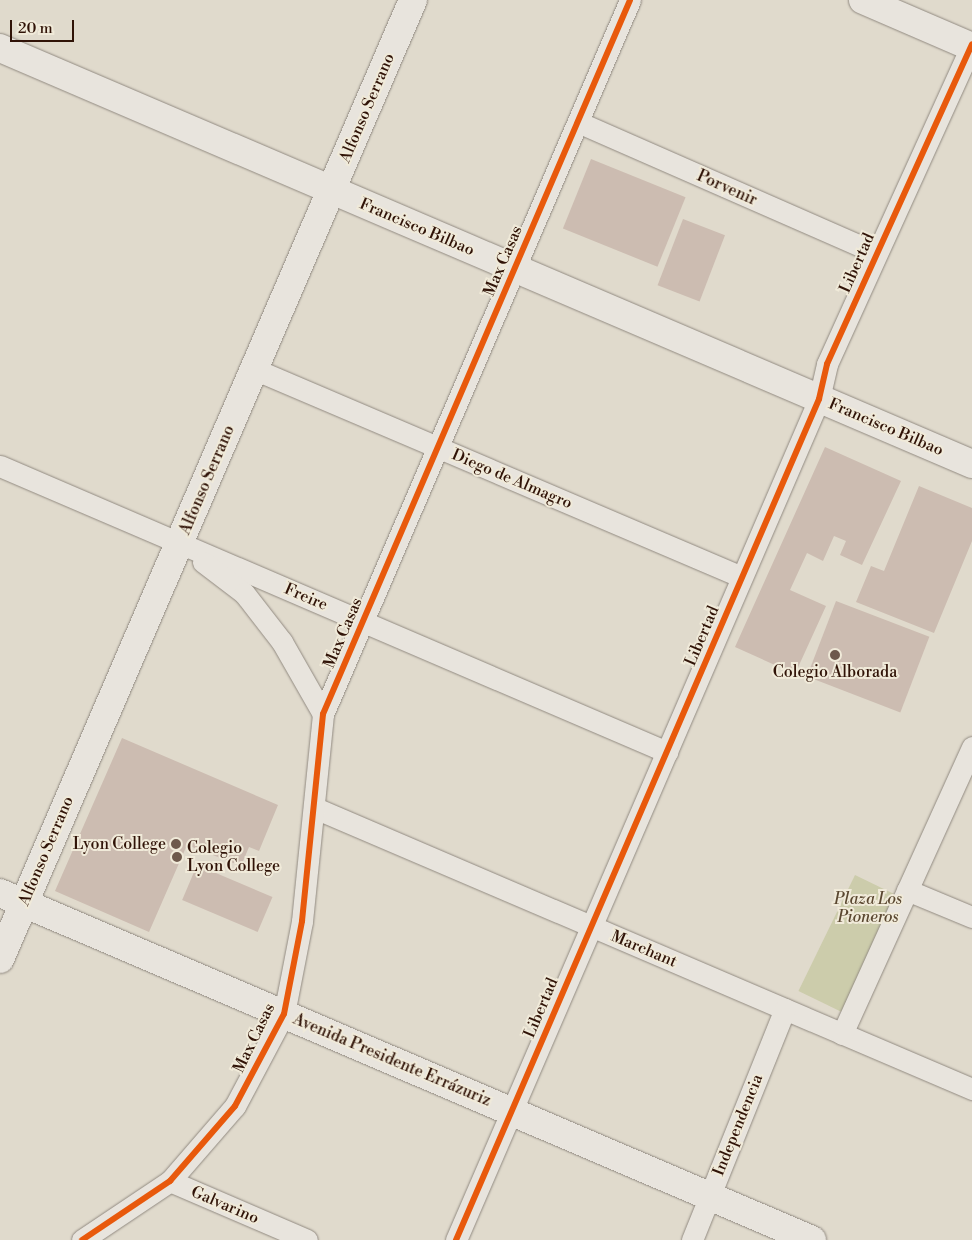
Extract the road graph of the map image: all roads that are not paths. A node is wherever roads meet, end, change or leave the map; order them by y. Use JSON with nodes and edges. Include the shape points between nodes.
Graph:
{"nodes":[{"id":1,"x":413,"y":0,"type":"edge"},
{"id":2,"x":630,"y":0,"type":"edge"},
{"id":3,"x":863,"y":0,"type":"edge"},
{"id":4,"x":972,"y":46,"type":"edge"},
{"id":5,"x":0,"y":48,"type":"edge"},
{"id":6,"x":578,"y":122,"type":"junction"},
{"id":7,"x":331,"y":190,"type":"junction"},
{"id":8,"x":876,"y":253,"type":"junction"},
{"id":9,"x":515,"y":269,"type":"junction"},
{"id":10,"x":254,"y":369,"type":"junction"},
{"id":11,"x":819,"y":399,"type":"junction"},
{"id":12,"x":438,"y":447,"type":"junction"},
{"id":13,"x":972,"y":464,"type":"edge"},
{"id":14,"x":0,"y":466,"type":"edge"},
{"id":15,"x":179,"y":543,"type":"junction"},
{"id":16,"x":742,"y":577,"type":"junction"},
{"id":17,"x":363,"y":622,"type":"junction"},
{"id":18,"x":323,"y":714,"type":"junction"},
{"id":19,"x":667,"y":752,"type":"junction"},
{"id":20,"x":970,"y":759,"type":"edge"},
{"id":21,"x":315,"y":808,"type":"junction"},
{"id":22,"x":907,"y":890,"type":"junction"},
{"id":23,"x":12,"y":898,"type":"edge"},
{"id":24,"x":972,"y":916,"type":"edge"},
{"id":25,"x":592,"y":926,"type":"junction"},
{"id":26,"x":0,"y":959,"type":"edge"},
{"id":27,"x":785,"y":1010,"type":"junction"},
{"id":28,"x":284,"y":1014,"type":"junction"},
{"id":29,"x":842,"y":1034,"type":"junction"},
{"id":30,"x":972,"y":1090,"type":"edge"},
{"id":31,"x":512,"y":1112,"type":"junction"},
{"id":32,"x":170,"y":1181,"type":"junction"},
{"id":33,"x":709,"y":1196,"type":"junction"},
{"id":34,"x":82,"y":1240,"type":"edge"},
{"id":35,"x":307,"y":1240,"type":"edge"},
{"id":36,"x":456,"y":1240,"type":"edge"},
{"id":37,"x":692,"y":1240,"type":"edge"},
{"id":38,"x":812,"y":1240,"type":"edge"}],
"edges":[{"from":1,"to":7,"type":"street","name":"Alfonso Serrano"},
{"from":2,"to":6,"type":"street","name":"Max Casas"},
{"from":3,"to":4,"type":"street"},
{"from":4,"to":8,"type":"street","name":"Libertad"},
{"from":5,"to":7,"type":"street","name":"Francisco Bilbao"},
{"from":6,"to":8,"type":"street","name":"Porvenir"},
{"from":6,"to":9,"type":"street","name":"Max Casas"},
{"from":7,"to":9,"type":"street","name":"Francisco Bilbao"},
{"from":7,"to":10,"type":"street","name":"Alfonso Serrano"},
{"from":8,"to":11,"type":"street","name":"Libertad","via":[[827,364]]},
{"from":9,"to":11,"type":"street","name":"Francisco Bilbao"},
{"from":9,"to":12,"type":"street","name":"Max Casas"},
{"from":10,"to":12,"type":"street","name":"Diego de Almagro"},
{"from":10,"to":15,"type":"street","name":"Alfonso Serrano"},
{"from":11,"to":13,"type":"street","name":"Francisco Bilbao"},
{"from":11,"to":16,"type":"street","name":"Libertad"},
{"from":12,"to":16,"type":"street","name":"Diego de Almagro"},
{"from":12,"to":17,"type":"street","name":"Max Casas"},
{"from":14,"to":15,"type":"street","name":"Freire"},
{"from":15,"to":17,"type":"street","name":"Freire"},
{"from":15,"to":18,"type":"street","name":"Max Casas","via":[[244,593],[282,642]]},
{"from":15,"to":23,"type":"street","name":"Alfonso Serrano"},
{"from":16,"to":19,"type":"street","name":"Libertad"},
{"from":17,"to":18,"type":"street","name":"Max Casas"},
{"from":17,"to":19,"type":"street","name":"Freire"},
{"from":18,"to":21,"type":"street","name":"Max Casas"},
{"from":19,"to":25,"type":"street","name":"Libertad"},
{"from":20,"to":22,"type":"street"},
{"from":21,"to":25,"type":"street","name":"Marchant"},
{"from":21,"to":28,"type":"street","name":"Max Casas","via":[[302,921]]},
{"from":22,"to":24,"type":"street"},
{"from":22,"to":29,"type":"street"},
{"from":23,"to":26,"type":"street","name":"Alfonso Serrano"},
{"from":23,"to":28,"type":"street","name":"Avenida Presidente Errázuriz"},
{"from":25,"to":27,"type":"street","name":"Marchant"},
{"from":25,"to":31,"type":"street","name":"Libertad"},
{"from":27,"to":29,"type":"street","name":"Marchant"},
{"from":27,"to":33,"type":"street","name":"Independencia"},
{"from":28,"to":31,"type":"street","name":"Avenida Presidente Errázuriz"},
{"from":28,"to":32,"type":"street","name":"Max Casas","via":[[235,1106]]},
{"from":29,"to":30,"type":"street","name":"Marchant"},
{"from":31,"to":33,"type":"street","name":"Avenida Presidente Errázuriz"},
{"from":31,"to":36,"type":"street","name":"Libertad"},
{"from":32,"to":34,"type":"street","name":"Max Casas"},
{"from":32,"to":35,"type":"street","name":"Galvarino"},
{"from":33,"to":37,"type":"street","name":"Independencia"},
{"from":33,"to":38,"type":"street","name":"Avenida Presidente Errázuriz"}]}
